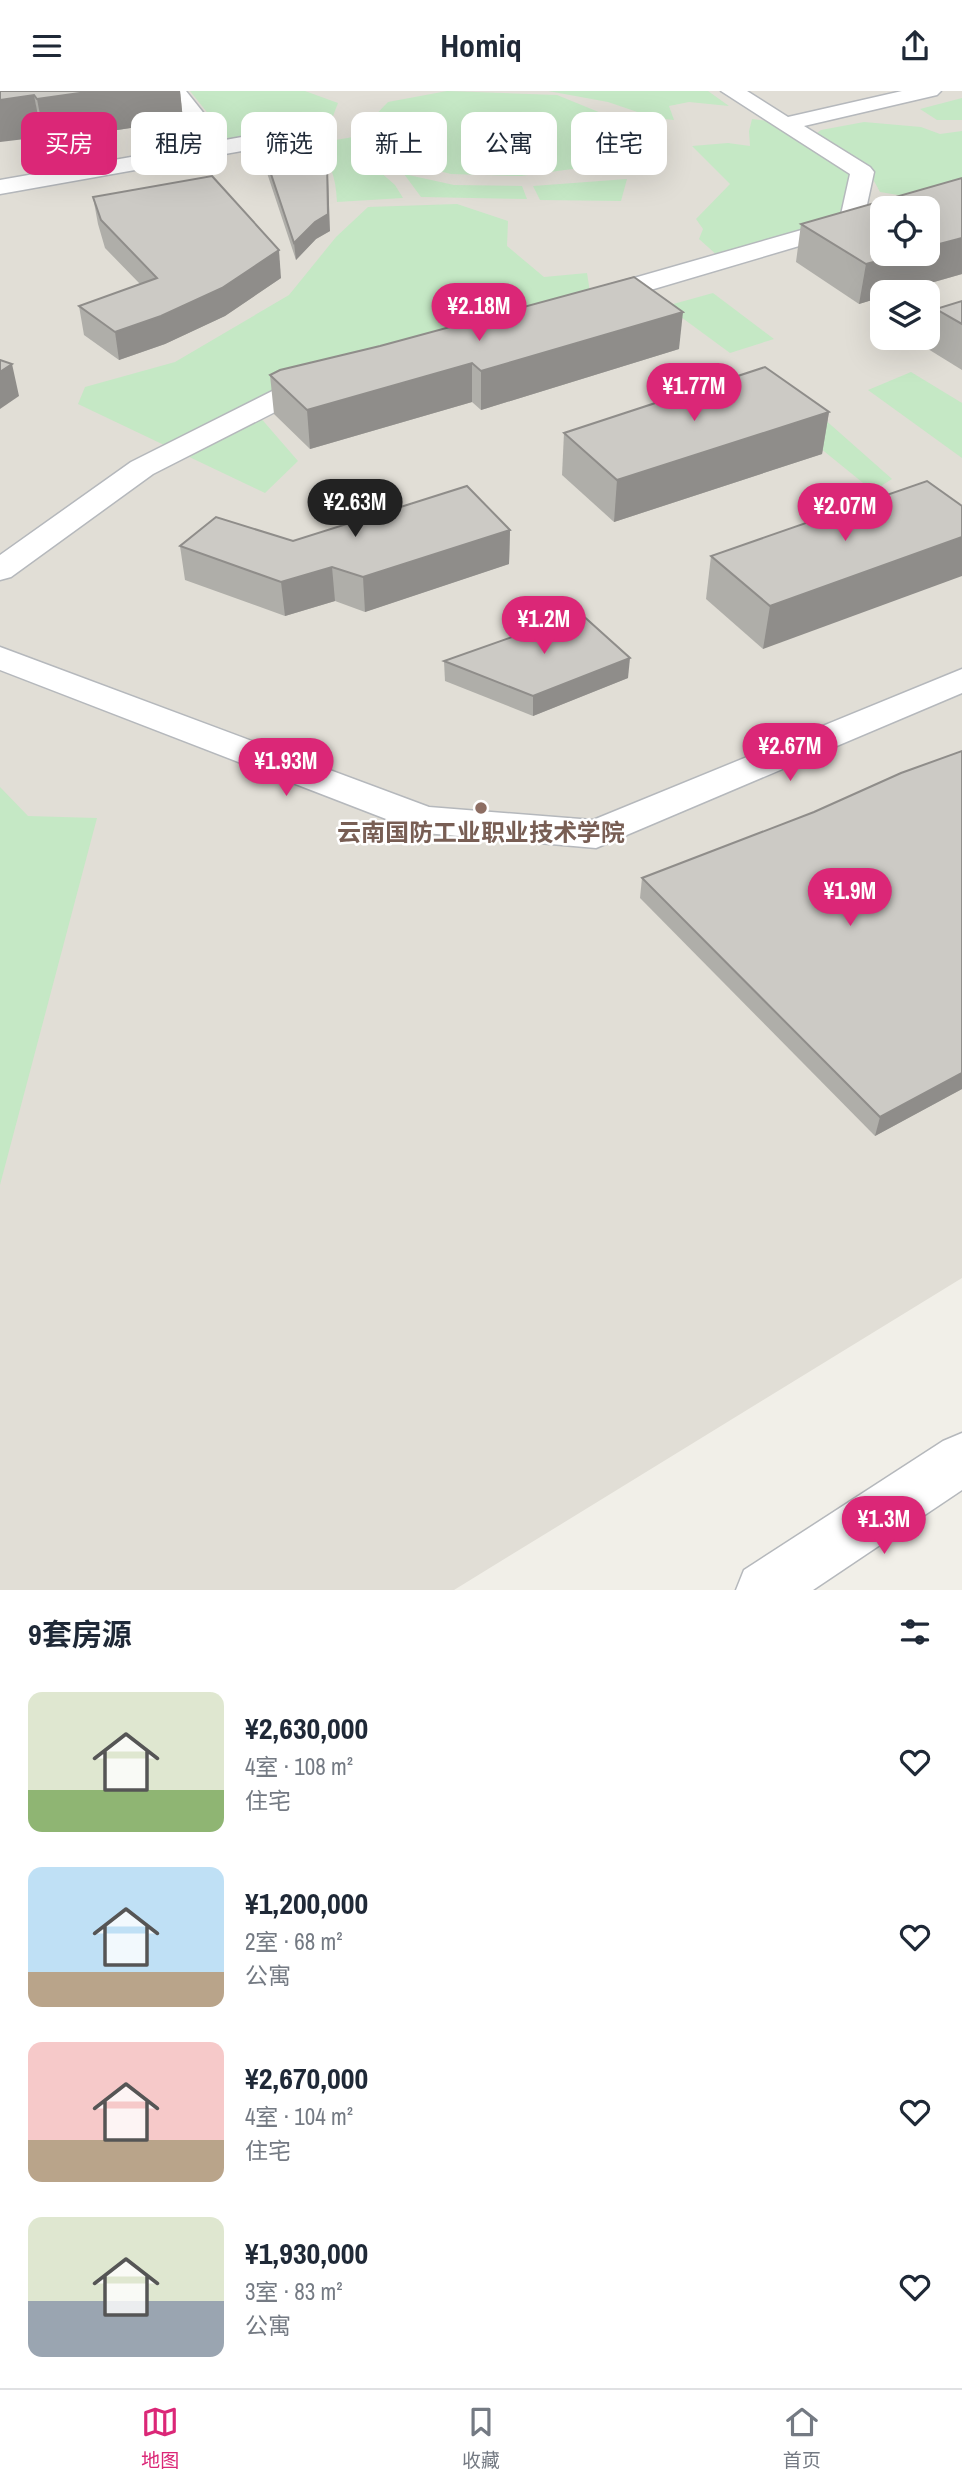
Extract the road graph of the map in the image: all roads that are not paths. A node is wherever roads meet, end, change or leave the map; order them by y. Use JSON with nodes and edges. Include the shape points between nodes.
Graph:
{"nodes":[{"id":1,"x":175,"y":91,"type":"edge"},
{"id":2,"x":930,"y":91,"type":"edge"},
{"id":3,"x":742,"y":92,"type":"edge"},
{"id":4,"x":192,"y":112,"type":"edge"},
{"id":5,"x":785,"y":124,"type":"junction"},
{"id":6,"x":131,"y":164,"type":"edge"},
{"id":7,"x":0,"y":187,"type":"edge"},
{"id":8,"x":574,"y":304,"type":"edge"},
{"id":9,"x":336,"y":373,"type":"edge"},
{"id":10,"x":0,"y":570,"type":"edge"},
{"id":11,"x":0,"y":659,"type":"edge"},
{"id":12,"x":962,"y":680,"type":"edge"},
{"id":13,"x":962,"y":1459,"type":"edge"},
{"id":14,"x":764,"y":1590,"type":"edge"}],
"edges":[{"from":1,"to":4,"type":"street"},
{"from":2,"to":5,"type":"street"},
{"from":3,"to":5,"type":"street"},
{"from":5,"to":8,"type":"street","via":[[862,172],[851,223]]},
{"from":6,"to":7,"type":"street"},
{"from":9,"to":10,"type":"street","via":[[309,381],[142,468]]},
{"from":11,"to":12,"type":"street","via":[[425,820],[596,834]]},
{"from":13,"to":14,"type":"street"}]}
